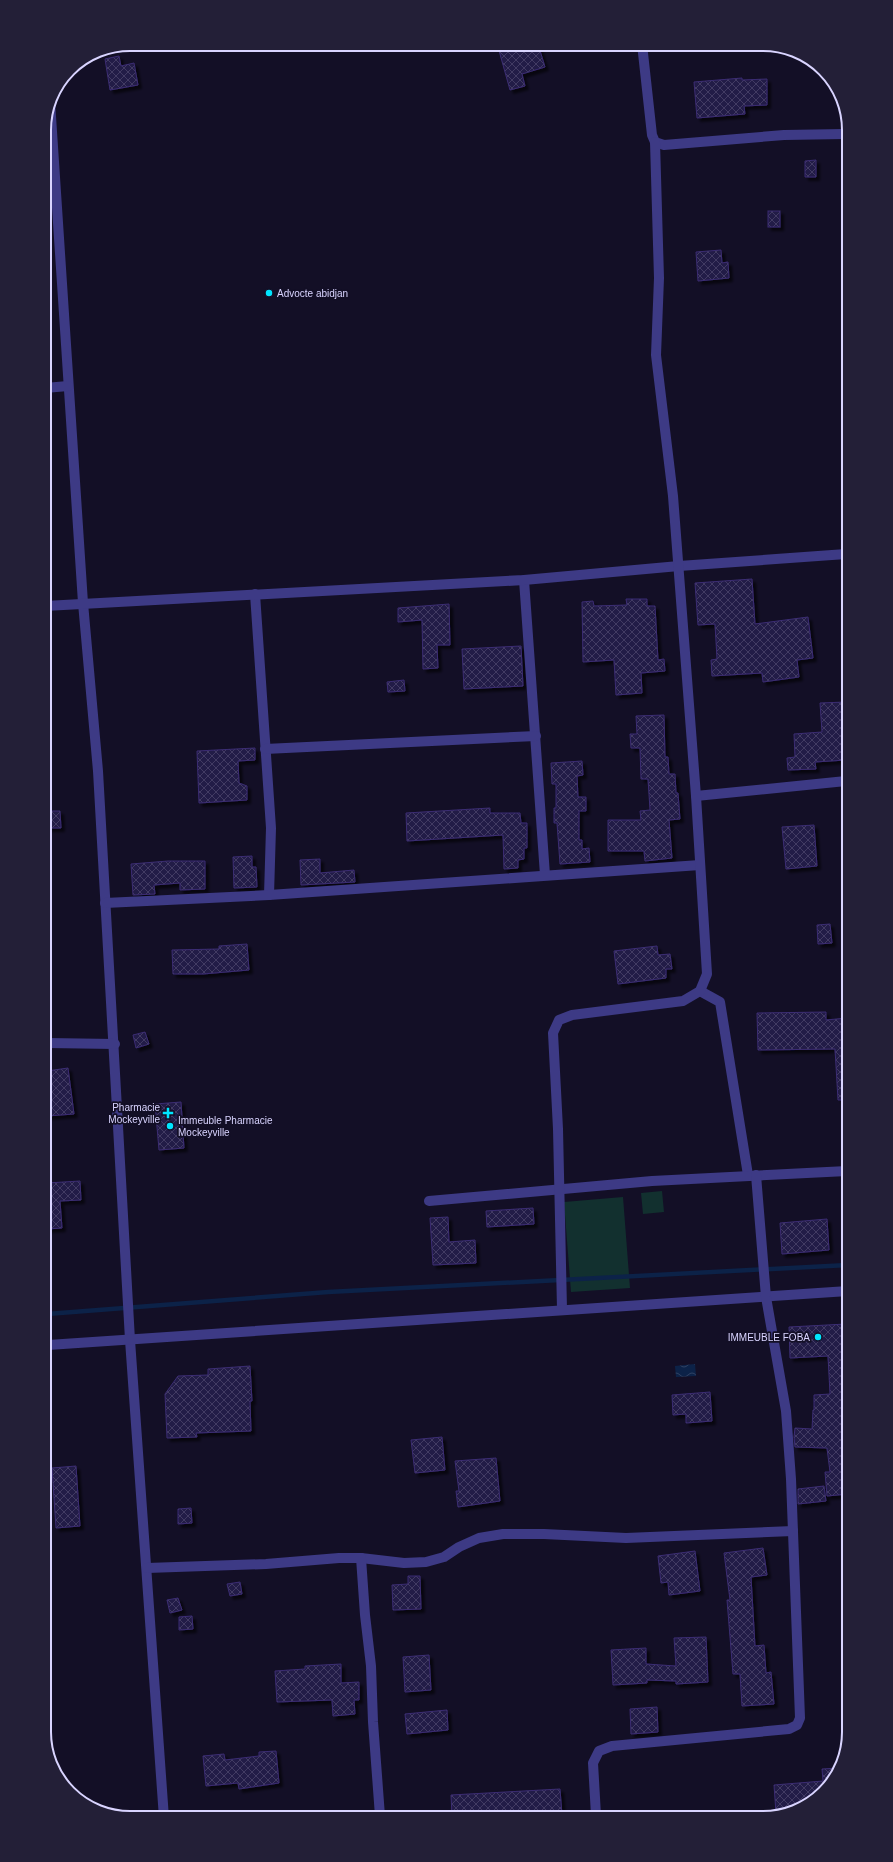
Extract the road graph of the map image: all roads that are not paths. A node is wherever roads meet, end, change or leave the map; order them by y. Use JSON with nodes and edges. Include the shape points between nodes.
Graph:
{"nodes":[{"id":1,"x":643,"y":51,"type":"edge"},
{"id":2,"x":51,"y":123,"type":"edge"},
{"id":3,"x":842,"y":134,"type":"edge"},
{"id":4,"x":655,"y":142,"type":"junction"},
{"id":5,"x":68,"y":386,"type":"junction"},
{"id":6,"x":51,"y":387,"type":"edge"},
{"id":7,"x":842,"y":554,"type":"edge"},
{"id":8,"x":679,"y":566,"type":"junction"},
{"id":9,"x":524,"y":580,"type":"junction"},
{"id":10,"x":255,"y":594,"type":"junction"},
{"id":11,"x":83,"y":603,"type":"junction"},
{"id":12,"x":51,"y":606,"type":"edge"},
{"id":13,"x":536,"y":736,"type":"junction"},
{"id":14,"x":265,"y":749,"type":"junction"},
{"id":15,"x":842,"y":781,"type":"edge"},
{"id":16,"x":696,"y":796,"type":"junction"},
{"id":17,"x":700,"y":865,"type":"junction"},
{"id":18,"x":545,"y":875,"type":"junction"},
{"id":19,"x":269,"y":895,"type":"junction"},
{"id":20,"x":104,"y":903,"type":"junction"},
{"id":21,"x":700,"y":991,"type":"junction"},
{"id":22,"x":51,"y":1043,"type":"edge"},
{"id":23,"x":114,"y":1044,"type":"junction"},
{"id":24,"x":842,"y":1171,"type":"edge"},
{"id":25,"x":752,"y":1175,"type":"junction"},
{"id":26,"x":558,"y":1190,"type":"junction"},
{"id":27,"x":429,"y":1201,"type":"dead end"},
{"id":28,"x":842,"y":1291,"type":"edge"},
{"id":29,"x":766,"y":1296,"type":"junction"},
{"id":30,"x":562,"y":1309,"type":"junction"},
{"id":31,"x":130,"y":1340,"type":"junction"},
{"id":32,"x":51,"y":1345,"type":"edge"},
{"id":33,"x":793,"y":1531,"type":"junction"},
{"id":34,"x":361,"y":1558,"type":"junction"},
{"id":35,"x":146,"y":1568,"type":"junction"},
{"id":36,"x":163,"y":1811,"type":"edge"},
{"id":37,"x":380,"y":1811,"type":"edge"},
{"id":38,"x":596,"y":1811,"type":"edge"}],
"edges":[{"from":1,"to":4,"type":"street","via":[[652,135]]},
{"from":2,"to":5,"type":"street"},
{"from":3,"to":4,"type":"street","via":[[784,134],[664,145]]},
{"from":4,"to":8,"type":"street","via":[[659,278],[656,355]]},
{"from":5,"to":6,"type":"street"},
{"from":5,"to":11,"type":"street"},
{"from":7,"to":8,"type":"street"},
{"from":8,"to":9,"type":"street"},
{"from":8,"to":16,"type":"street"},
{"from":9,"to":10,"type":"street"},
{"from":9,"to":13,"type":"street"},
{"from":10,"to":11,"type":"street"},
{"from":10,"to":14,"type":"street"},
{"from":11,"to":12,"type":"street"},
{"from":11,"to":20,"type":"street","via":[[98,771]]},
{"from":13,"to":14,"type":"street"},
{"from":13,"to":18,"type":"street"},
{"from":14,"to":19,"type":"street","via":[[271,828]]},
{"from":15,"to":16,"type":"street"},
{"from":16,"to":17,"type":"street"},
{"from":17,"to":18,"type":"street"},
{"from":17,"to":21,"type":"street","via":[[707,974]]},
{"from":18,"to":19,"type":"street"},
{"from":19,"to":20,"type":"street"},
{"from":20,"to":23,"type":"street"},
{"from":21,"to":25,"type":"street","via":[[720,1002]]},
{"from":21,"to":26,"type":"street","via":[[683,1001],[572,1015],[559,1020],[554,1033]]},
{"from":22,"to":23,"type":"street"},
{"from":23,"to":31,"type":"street"},
{"from":24,"to":25,"type":"street"},
{"from":25,"to":26,"type":"street"},
{"from":25,"to":29,"type":"street"},
{"from":26,"to":27,"type":"street"},
{"from":26,"to":30,"type":"street"},
{"from":28,"to":29,"type":"street"},
{"from":29,"to":30,"type":"street"},
{"from":29,"to":33,"type":"street","via":[[786,1410]]},
{"from":30,"to":31,"type":"street"},
{"from":31,"to":32,"type":"street"},
{"from":31,"to":35,"type":"street"},
{"from":33,"to":34,"type":"street","via":[[626,1538],[503,1534],[479,1538],[444,1557],[426,1562],[404,1563]]},
{"from":33,"to":38,"type":"street","via":[[800,1718],[797,1725],[789,1729],[612,1746],[599,1751],[593,1763]]},
{"from":34,"to":35,"type":"street"},
{"from":34,"to":37,"type":"street","via":[[371,1666],[372,1722]]},
{"from":35,"to":36,"type":"street"}]}
